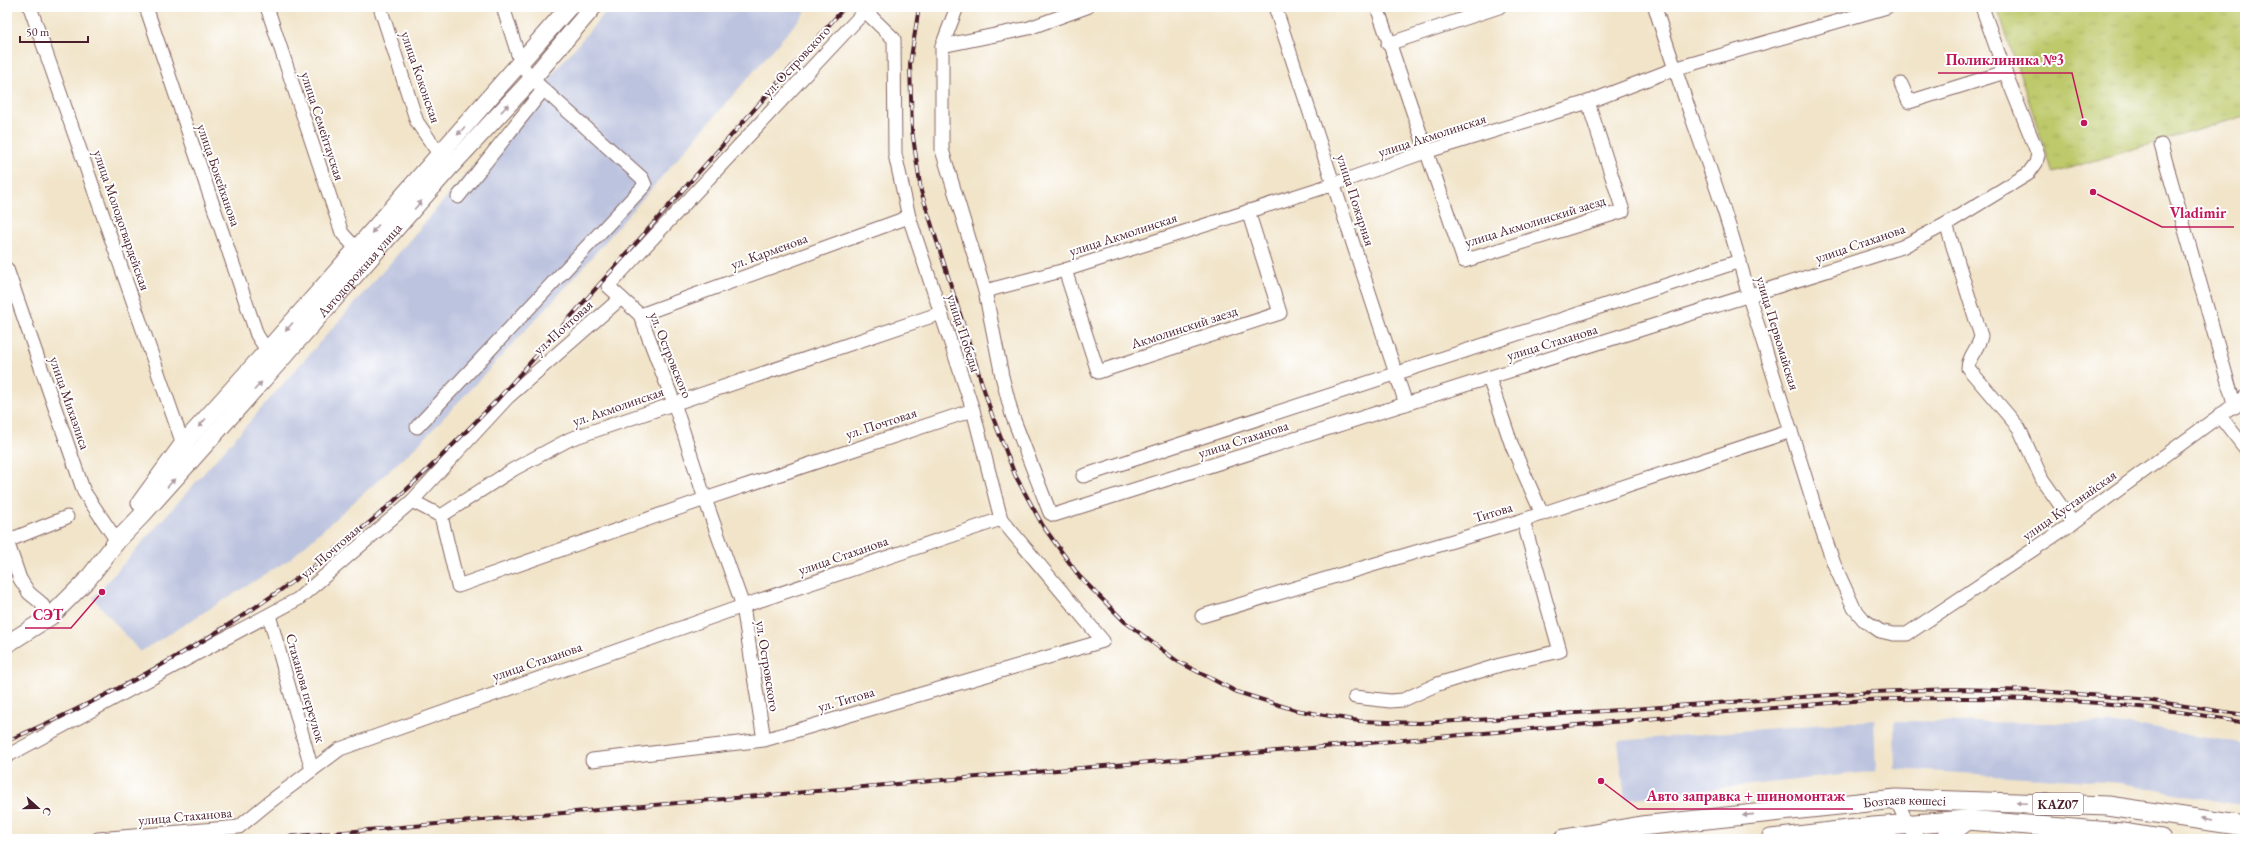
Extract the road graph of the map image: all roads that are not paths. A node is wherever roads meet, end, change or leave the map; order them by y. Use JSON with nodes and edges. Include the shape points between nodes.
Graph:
{"nodes":[{"id":1,"x":30,"y":7,"type":"edge"},
{"id":2,"x":146,"y":7,"type":"edge"},
{"id":3,"x":267,"y":7,"type":"edge"},
{"id":4,"x":380,"y":7,"type":"edge"},
{"id":5,"x":503,"y":7,"type":"edge"},
{"id":6,"x":569,"y":7,"type":"edge"},
{"id":7,"x":593,"y":7,"type":"edge"},
{"id":8,"x":957,"y":7,"type":"edge"},
{"id":9,"x":1087,"y":7,"type":"edge"},
{"id":10,"x":1275,"y":7,"type":"edge"},
{"id":11,"x":1377,"y":7,"type":"edge"},
{"id":12,"x":1499,"y":7,"type":"edge"},
{"id":13,"x":1655,"y":7,"type":"edge"},
{"id":14,"x":1887,"y":7,"type":"edge"},
{"id":15,"x":1982,"y":7,"type":"edge"},
{"id":16,"x":865,"y":11,"type":"joint"},
{"id":17,"x":546,"y":35,"type":"junction"},
{"id":18,"x":1388,"y":44,"type":"junction"},
{"id":19,"x":559,"y":46,"type":"junction"},
{"id":20,"x":942,"y":46,"type":"junction"},
{"id":21,"x":521,"y":64,"type":"junction"},
{"id":22,"x":1674,"y":69,"type":"junction"},
{"id":23,"x":2005,"y":72,"type":"junction"},
{"id":24,"x":1901,"y":84,"type":"dead end"},
{"id":25,"x":538,"y":85,"type":"junction"},
{"id":26,"x":1588,"y":102,"type":"junction"},
{"id":27,"x":2161,"y":145,"type":"dead end"},
{"id":28,"x":1425,"y":152,"type":"junction"},
{"id":29,"x":445,"y":161,"type":"junction"},
{"id":30,"x":1334,"y":184,"type":"junction"},
{"id":31,"x":458,"y":197,"type":"dead end"},
{"id":32,"x":1248,"y":211,"type":"junction"},
{"id":33,"x":909,"y":217,"type":"junction"},
{"id":34,"x":1946,"y":224,"type":"junction"},
{"id":35,"x":357,"y":250,"type":"junction"},
{"id":36,"x":1740,"y":261,"type":"junction"},
{"id":37,"x":369,"y":262,"type":"junction"},
{"id":38,"x":7,"y":269,"type":"edge"},
{"id":39,"x":1065,"y":270,"type":"junction"},
{"id":40,"x":985,"y":291,"type":"junction"},
{"id":41,"x":1749,"y":297,"type":"junction"},
{"id":42,"x":621,"y":298,"type":"junction"},
{"id":43,"x":941,"y":313,"type":"junction"},
{"id":44,"x":640,"y":315,"type":"junction"},
{"id":45,"x":272,"y":358,"type":"junction"},
{"id":46,"x":1397,"y":372,"type":"junction"},
{"id":47,"x":1489,"y":378,"type":"junction"},
{"id":48,"x":2245,"y":398,"type":"edge"},
{"id":49,"x":674,"y":403,"type":"junction"},
{"id":50,"x":1406,"y":404,"type":"junction"},
{"id":51,"x":2235,"y":407,"type":"junction"},
{"id":52,"x":973,"y":410,"type":"junction"},
{"id":53,"x":2220,"y":416,"type":"junction"},
{"id":54,"x":417,"y":427,"type":"dead end"},
{"id":55,"x":1791,"y":431,"type":"junction"},
{"id":56,"x":183,"y":444,"type":"junction"},
{"id":57,"x":2245,"y":448,"type":"edge"},
{"id":58,"x":195,"y":457,"type":"junction"},
{"id":59,"x":1083,"y":476,"type":"dead end"},
{"id":60,"x":705,"y":499,"type":"junction"},
{"id":61,"x":412,"y":501,"type":"junction"},
{"id":62,"x":1059,"y":514,"type":"joint"},
{"id":63,"x":1542,"y":514,"type":"junction"},
{"id":64,"x":441,"y":516,"type":"junction"},
{"id":65,"x":66,"y":517,"type":"dead end"},
{"id":66,"x":1001,"y":519,"type":"junction"},
{"id":67,"x":1523,"y":520,"type":"junction"},
{"id":68,"x":2073,"y":523,"type":"junction"},
{"id":69,"x":121,"y":536,"type":"junction"},
{"id":70,"x":7,"y":541,"type":"edge"},
{"id":71,"x":742,"y":606,"type":"junction"},
{"id":72,"x":269,"y":615,"type":"junction"},
{"id":73,"x":51,"y":616,"type":"junction"},
{"id":74,"x":1202,"y":616,"type":"dead end"},
{"id":75,"x":1907,"y":634,"type":"joint"},
{"id":76,"x":1103,"y":641,"type":"joint"},
{"id":77,"x":7,"y":644,"type":"edge"},
{"id":78,"x":1355,"y":697,"type":"dead end"},
{"id":79,"x":764,"y":740,"type":"junction"},
{"id":80,"x":7,"y":756,"type":"edge"},
{"id":81,"x":592,"y":760,"type":"dead end"},
{"id":82,"x":312,"y":770,"type":"junction"},
{"id":83,"x":1896,"y":799,"type":"junction"},
{"id":84,"x":1968,"y":820,"type":"junction"},
{"id":85,"x":2245,"y":826,"type":"edge"},
{"id":86,"x":1913,"y":832,"type":"edge"},
{"id":87,"x":98,"y":839,"type":"edge"},
{"id":88,"x":1564,"y":839,"type":"edge"},
{"id":89,"x":1771,"y":839,"type":"edge"},
{"id":90,"x":1946,"y":839,"type":"edge"},
{"id":91,"x":2161,"y":839,"type":"edge"}],
"edges":[{"from":1,"to":56,"type":"street","name":"улица Молодогвардейская"},
{"from":2,"to":45,"type":"street","name":"улица Бокейханова","via":[[257,336]]},
{"from":3,"to":35,"type":"street","name":"улица Семейтауская","via":[[342,233]]},
{"from":4,"to":29,"type":"street","name":"улица Коконская","via":[[417,122]]},
{"from":5,"to":21,"type":"street"},
{"from":6,"to":17,"type":"main road","name":"Автодорожная улица"},
{"from":7,"to":19,"type":"main road","name":"Автодорожная улица"},
{"from":8,"to":20,"type":"street","name":"улица Победы"},
{"from":9,"to":20,"type":"street","via":[[1029,28]]},
{"from":10,"to":30,"type":"street","name":"улица Пожарная"},
{"from":11,"to":18,"type":"street","name":"улица Акмолинский заезд"},
{"from":12,"to":18,"type":"street"},
{"from":13,"to":22,"type":"street","name":"улица Первомайская"},
{"from":14,"to":22,"type":"street","name":"улица Акмолинская"},
{"from":15,"to":23,"type":"street"},
{"from":16,"to":33,"type":"street","name":"улица Победы","via":[[894,39],[895,154]]},
{"from":16,"to":42,"type":"street","name":"ул. Островского","via":[[608,286]]},
{"from":17,"to":19,"type":"street"},
{"from":17,"to":21,"type":"main road","name":"Автодорожная улица"},
{"from":18,"to":28,"type":"street","name":"улица Акмолинский заезд"},
{"from":19,"to":25,"type":"main road","name":"Автодорожная улица"},
{"from":20,"to":40,"type":"street","name":"улица Победы","via":[[942,150]]},
{"from":21,"to":25,"type":"street"},
{"from":21,"to":29,"type":"main road","name":"Автодорожная улица","one_way":true},
{"from":22,"to":26,"type":"street","name":"улица Акмолинская"},
{"from":22,"to":36,"type":"street","name":"улица Первомайская"},
{"from":23,"to":24,"type":"street","via":[[1908,102]]},
{"from":23,"to":34,"type":"street","name":"улица Стаханова","via":[[2038,154],[2036,163],[2028,174]]},
{"from":29,"to":25,"type":"main road","name":"Автодорожная улица","one_way":true},
{"from":25,"to":31,"type":"street"},
{"from":25,"to":54,"type":"street","via":[[642,178],[645,185]]},
{"from":26,"to":28,"type":"street","name":"улица Акмолинская"},
{"from":26,"to":28,"type":"street","name":"улица Акмолинский заезд","via":[[1623,211],[1464,261]]},
{"from":27,"to":51,"type":"street"},
{"from":28,"to":30,"type":"street","name":"улица Акмолинская"},
{"from":29,"to":35,"type":"main road","name":"Автодорожная улица","one_way":true},
{"from":37,"to":29,"type":"main road","name":"Автодорожная улица","one_way":true},
{"from":30,"to":32,"type":"street","name":"улица Акмолинская"},
{"from":30,"to":46,"type":"street","name":"улица Пожарная"},
{"from":32,"to":39,"type":"street","name":"улица Акмолинская"},
{"from":32,"to":39,"type":"street","name":"Акмолинский заезд","via":[[1280,313],[1098,372]]},
{"from":33,"to":43,"type":"street","name":"улица Победы"},
{"from":33,"to":44,"type":"street","name":"ул. Карменова"},
{"from":34,"to":41,"type":"street","name":"улица Стаханова","via":[[1902,247]]},
{"from":34,"to":68,"type":"street","via":[[1981,336],[1968,368],[2018,428],[2042,479]]},
{"from":35,"to":37,"type":"street","name":"улица Семейтауская"},
{"from":35,"to":45,"type":"main road","name":"Автодорожная улица","one_way":true},
{"from":36,"to":41,"type":"street","name":"улица Первомайская"},
{"from":36,"to":46,"type":"street"},
{"from":37,"to":45,"type":"main road","name":"Автодорожная улица"},
{"from":38,"to":69,"type":"street","name":"улица Михаэлиса","via":[[84,492]]},
{"from":39,"to":40,"type":"street","name":"улица Акмолинская"},
{"from":40,"to":62,"type":"street","name":"улица Победы","via":[[1012,416],[1050,513]]},
{"from":41,"to":47,"type":"street","name":"улица Стаханова"},
{"from":41,"to":55,"type":"street","name":"улица Первомайская"},
{"from":42,"to":44,"type":"street","name":"ул. Островского"},
{"from":42,"to":61,"type":"street","name":"ул. Почтовая","via":[[508,397]]},
{"from":43,"to":49,"type":"street","name":"ул. Акмолинская"},
{"from":43,"to":52,"type":"street","name":"улица Победы"},
{"from":44,"to":49,"type":"street","name":"ул. Островского"},
{"from":45,"to":56,"type":"main road","name":"Автодорожная улица","one_way":true},
{"from":58,"to":45,"type":"main road","name":"Автодорожная улица","one_way":true},
{"from":46,"to":50,"type":"street","name":"улица Пожарная"},
{"from":46,"to":59,"type":"street"},
{"from":47,"to":50,"type":"street","name":"улица Стаханова"},
{"from":47,"to":63,"type":"street","via":[[1512,446]]},
{"from":48,"to":51,"type":"street","name":"улица Кустанайская"},
{"from":49,"to":60,"type":"street","name":"ул. Островского"},
{"from":49,"to":64,"type":"street","name":"ул. Акмолинская","via":[[570,440],[514,469]]},
{"from":50,"to":62,"type":"street","name":"улица Стаханова"},
{"from":51,"to":53,"type":"street","name":"улица Кустанайская"},
{"from":52,"to":60,"type":"street","name":"ул. Почтовая"},
{"from":52,"to":66,"type":"street","name":"улица Победы"},
{"from":53,"to":57,"type":"street"},
{"from":53,"to":68,"type":"street","name":"улица Кустанайская"},
{"from":55,"to":63,"type":"street","name":"Титова"},
{"from":55,"to":75,"type":"street","name":"улица Первомайская","via":[[1834,564],[1854,608],[1864,620],[1880,631]]},
{"from":56,"to":58,"type":"street"},
{"from":56,"to":69,"type":"main road","name":"Автодорожная улица","via":[[141,502]]},
{"from":69,"to":58,"type":"main road","name":"Автодорожная улица","one_way":true},
{"from":60,"to":64,"type":"street","name":"ул. Почтовая","via":[[458,586]]},
{"from":60,"to":71,"type":"street","name":"ул. Островского"},
{"from":61,"to":64,"type":"street"},
{"from":61,"to":72,"type":"street","name":"ул. Почтовая","via":[[298,599]]},
{"from":63,"to":67,"type":"street","name":"Титова"},
{"from":65,"to":70,"type":"street"},
{"from":66,"to":71,"type":"street","name":"улица Стаханова"},
{"from":66,"to":76,"type":"street","name":"улица Победы"},
{"from":67,"to":74,"type":"street","name":"Титова"},
{"from":67,"to":78,"type":"street","via":[[1560,651],[1500,665],[1438,684],[1404,700]]},
{"from":68,"to":75,"type":"street","name":"улица Кустанайская"},
{"from":69,"to":73,"type":"main road","name":"Автодорожная улица","via":[[88,579]]},
{"from":70,"to":73,"type":"street","via":[[20,579],[29,593]]},
{"from":71,"to":79,"type":"street","name":"ул. Островского"},
{"from":71,"to":82,"type":"street","name":"улица Стаханова","via":[[340,749]]},
{"from":72,"to":80,"type":"street","name":"ул. Почтовая"},
{"from":72,"to":82,"type":"street","name":"Стаханова переулок"},
{"from":73,"to":77,"type":"main road","name":"Автодорожная улица"},
{"from":76,"to":79,"type":"street","name":"ул. Титова"},
{"from":79,"to":81,"type":"street","name":"ул. Титова"},
{"from":82,"to":87,"type":"street","name":"улица Стаханова","via":[[240,827]]},
{"from":85,"to":83,"type":"highway","name":"Бозтаев көшесі","number":"KAZ07","one_way":true,"via":[[2108,806]]},
{"from":83,"to":86,"type":"street"},
{"from":83,"to":88,"type":"highway","name":"Бозтаев көшесі","number":"KAZ07","one_way":true,"via":[[1641,826]]},
{"from":84,"to":86,"type":"highway","name":"Бозтаев көшесі","number":"KAZ07"},
{"from":84,"to":90,"type":"highway","via":[[1951,832]]},
{"from":84,"to":91,"type":"highway","name":"Бозтаев көшесі","number":"KAZ07","via":[[2122,833]]},
{"from":86,"to":89,"type":"highway","name":"Бозтаев көшесі","number":"KAZ07"}]}
